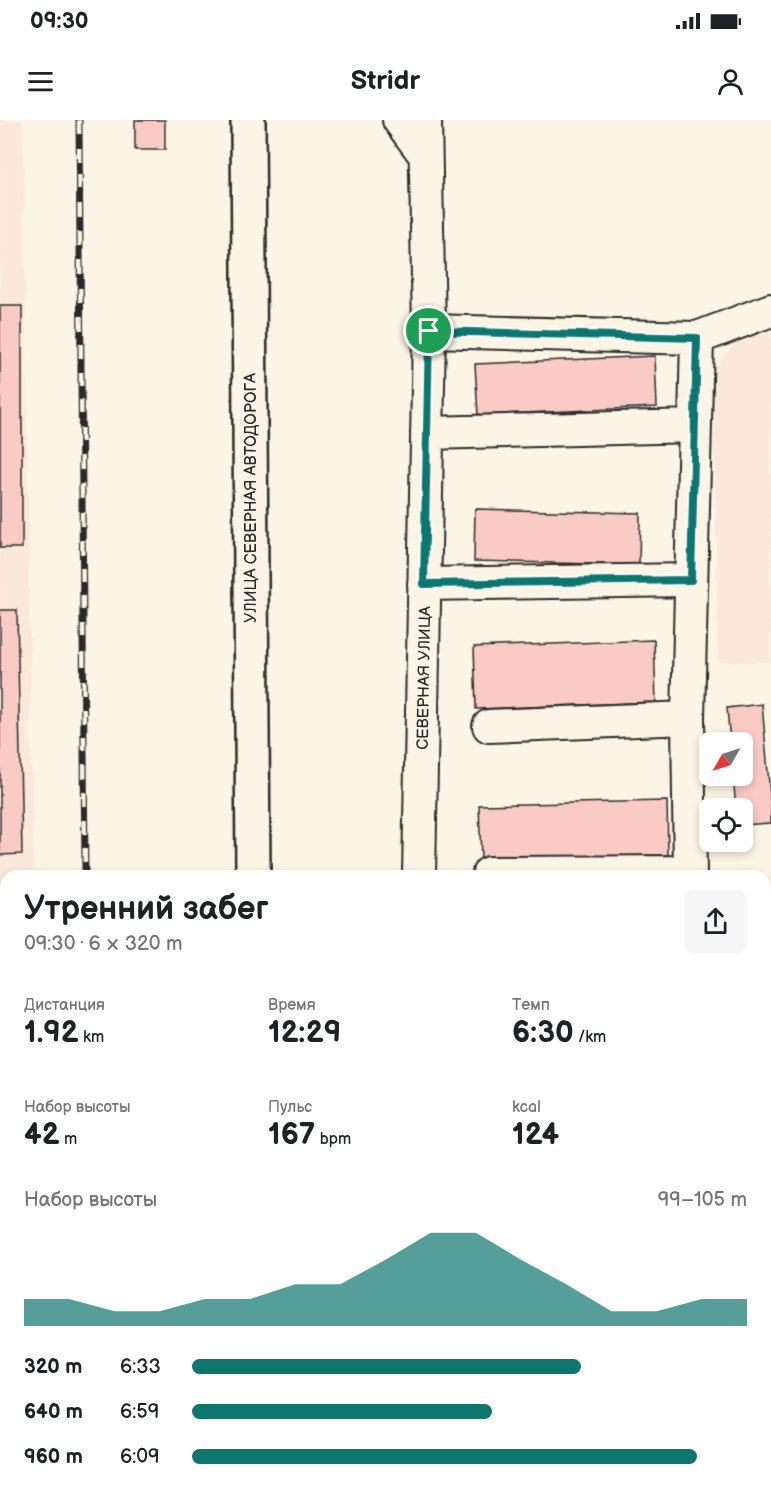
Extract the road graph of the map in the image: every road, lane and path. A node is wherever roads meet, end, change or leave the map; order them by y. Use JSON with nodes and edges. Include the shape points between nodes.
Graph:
{"nodes":[{"id":1,"x":248,"y":120,"type":"edge"},
{"id":2,"x":399,"y":120,"type":"edge"},
{"id":3,"x":425,"y":120,"type":"edge"},
{"id":4,"x":425,"y":155,"type":"junction"},
{"id":5,"x":771,"y":310,"type":"edge"},
{"id":6,"x":429,"y":331,"type":"junction"},
{"id":7,"x":697,"y":338,"type":"junction"},
{"id":8,"x":695,"y":426,"type":"junction"},
{"id":9,"x":427,"y":433,"type":"junction"},
{"id":10,"x":691,"y":580,"type":"junction"},
{"id":11,"x":424,"y":584,"type":"junction"},
{"id":12,"x":688,"y":718,"type":"junction"},
{"id":13,"x":489,"y":726,"type":"dead end"},
{"id":14,"x":253,"y":870,"type":"edge"},
{"id":15,"x":419,"y":870,"type":"edge"},
{"id":16,"x":690,"y":870,"type":"edge"}],
"edges":[{"from":1,"to":14,"type":"main road","name":"УЛИЦА СЕВЕРНАЯ АВТОДОРОГА"},
{"from":2,"to":4,"type":"street"},
{"from":3,"to":4,"type":"street","name":"СЕВЕРНАЯ УЛИЦА"},
{"from":4,"to":6,"type":"street","name":"СЕВЕРНАЯ УЛИЦА"},
{"from":5,"to":7,"type":"street"},
{"from":6,"to":7,"type":"street"},
{"from":6,"to":9,"type":"street","name":"СЕВЕРНАЯ УЛИЦА"},
{"from":7,"to":8,"type":"street"},
{"from":8,"to":9,"type":"street"},
{"from":8,"to":10,"type":"street"},
{"from":9,"to":11,"type":"street","name":"СЕВЕРНАЯ УЛИЦА"},
{"from":10,"to":11,"type":"street"},
{"from":10,"to":12,"type":"street"},
{"from":11,"to":15,"type":"street","name":"СЕВЕРНАЯ УЛИЦА"},
{"from":12,"to":13,"type":"street"},
{"from":12,"to":16,"type":"street"}]}
